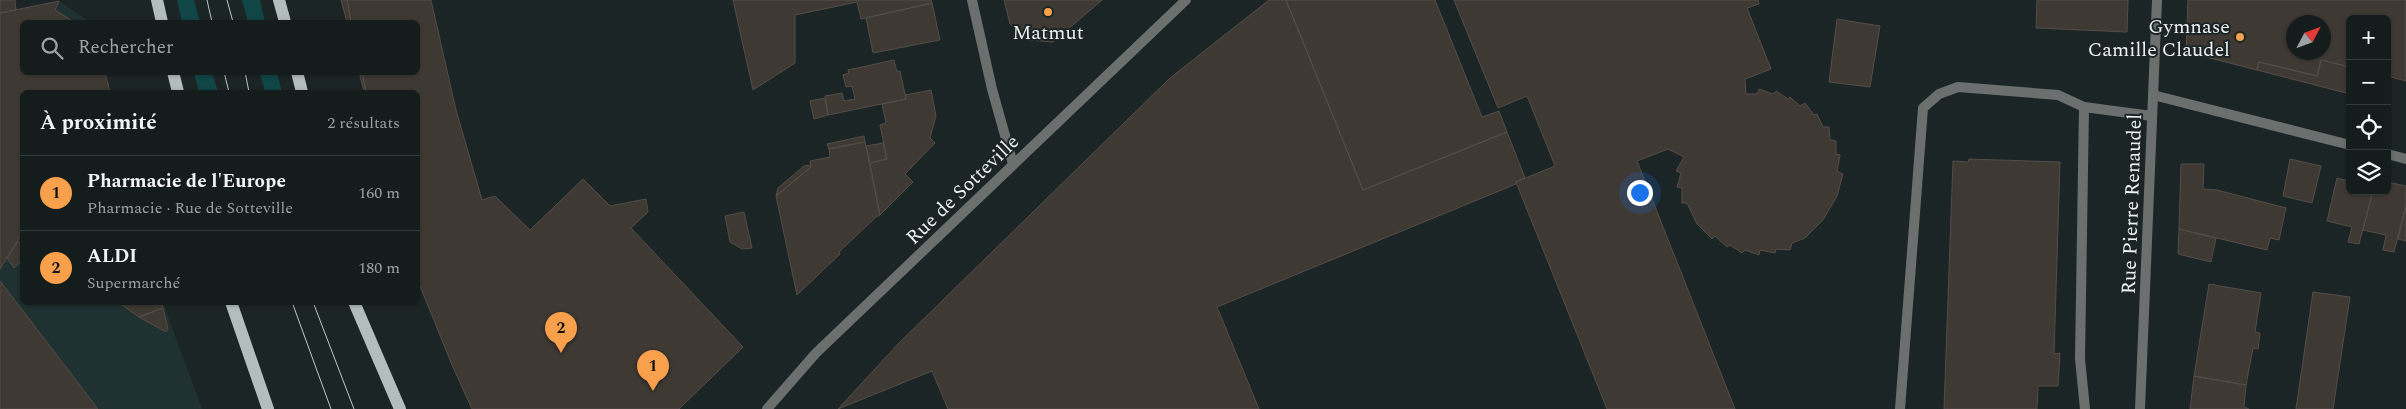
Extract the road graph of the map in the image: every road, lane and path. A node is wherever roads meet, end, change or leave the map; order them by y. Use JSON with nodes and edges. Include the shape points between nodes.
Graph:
{"nodes":[{"id":1,"x":157,"y":0,"type":"edge"},
{"id":2,"x":279,"y":0,"type":"edge"},
{"id":3,"x":972,"y":0,"type":"edge"},
{"id":4,"x":1186,"y":0,"type":"edge"},
{"id":5,"x":2157,"y":0,"type":"edge"},
{"id":6,"x":162,"y":20,"type":"edge"},
{"id":7,"x":284,"y":20,"type":"edge"},
{"id":8,"x":174,"y":75,"type":"edge"},
{"id":9,"x":298,"y":75,"type":"edge"},
{"id":10,"x":178,"y":90,"type":"edge"},
{"id":11,"x":302,"y":90,"type":"edge"},
{"id":12,"x":2153,"y":95,"type":"junction"},
{"id":13,"x":2084,"y":107,"type":"junction"},
{"id":14,"x":2152,"y":116,"type":"junction"},
{"id":15,"x":2346,"y":144,"type":"edge"},
{"id":16,"x":2391,"y":155,"type":"edge"},
{"id":17,"x":2406,"y":159,"type":"edge"},
{"id":18,"x":1013,"y":164,"type":"junction"},
{"id":19,"x":232,"y":305,"type":"edge"},
{"id":20,"x":355,"y":305,"type":"edge"},
{"id":21,"x":268,"y":409,"type":"edge"},
{"id":22,"x":400,"y":409,"type":"edge"},
{"id":23,"x":767,"y":409,"type":"edge"},
{"id":24,"x":1900,"y":409,"type":"edge"},
{"id":25,"x":2084,"y":409,"type":"edge"},
{"id":26,"x":2140,"y":409,"type":"edge"}],
"edges":[{"from":1,"to":6,"type":"main road"},
{"from":2,"to":7,"type":"main road"},
{"from":3,"to":18,"type":"street"},
{"from":4,"to":18,"type":"street","name":"Rue de Sotteville"},
{"from":5,"to":12,"type":"street","name":"Rue Pierre Renaudel"},
{"from":8,"to":10,"type":"main road"},
{"from":9,"to":11,"type":"main road"},
{"from":12,"to":14,"type":"street","name":"Rue Pierre Renaudel"},
{"from":12,"to":15,"type":"street"},
{"from":13,"to":14,"type":"street"},
{"from":13,"to":24,"type":"street","via":[[2058,95],[1958,87],[1939,94],[1923,108]]},
{"from":13,"to":25,"type":"street","via":[[2080,359]]},
{"from":14,"to":26,"type":"street","name":"Rue Pierre Renaudel"},
{"from":16,"to":17,"type":"street"},
{"from":18,"to":23,"type":"street","name":"Rue de Sotteville","via":[[816,353]]},
{"from":19,"to":21,"type":"main road"},
{"from":20,"to":22,"type":"main road"}]}
